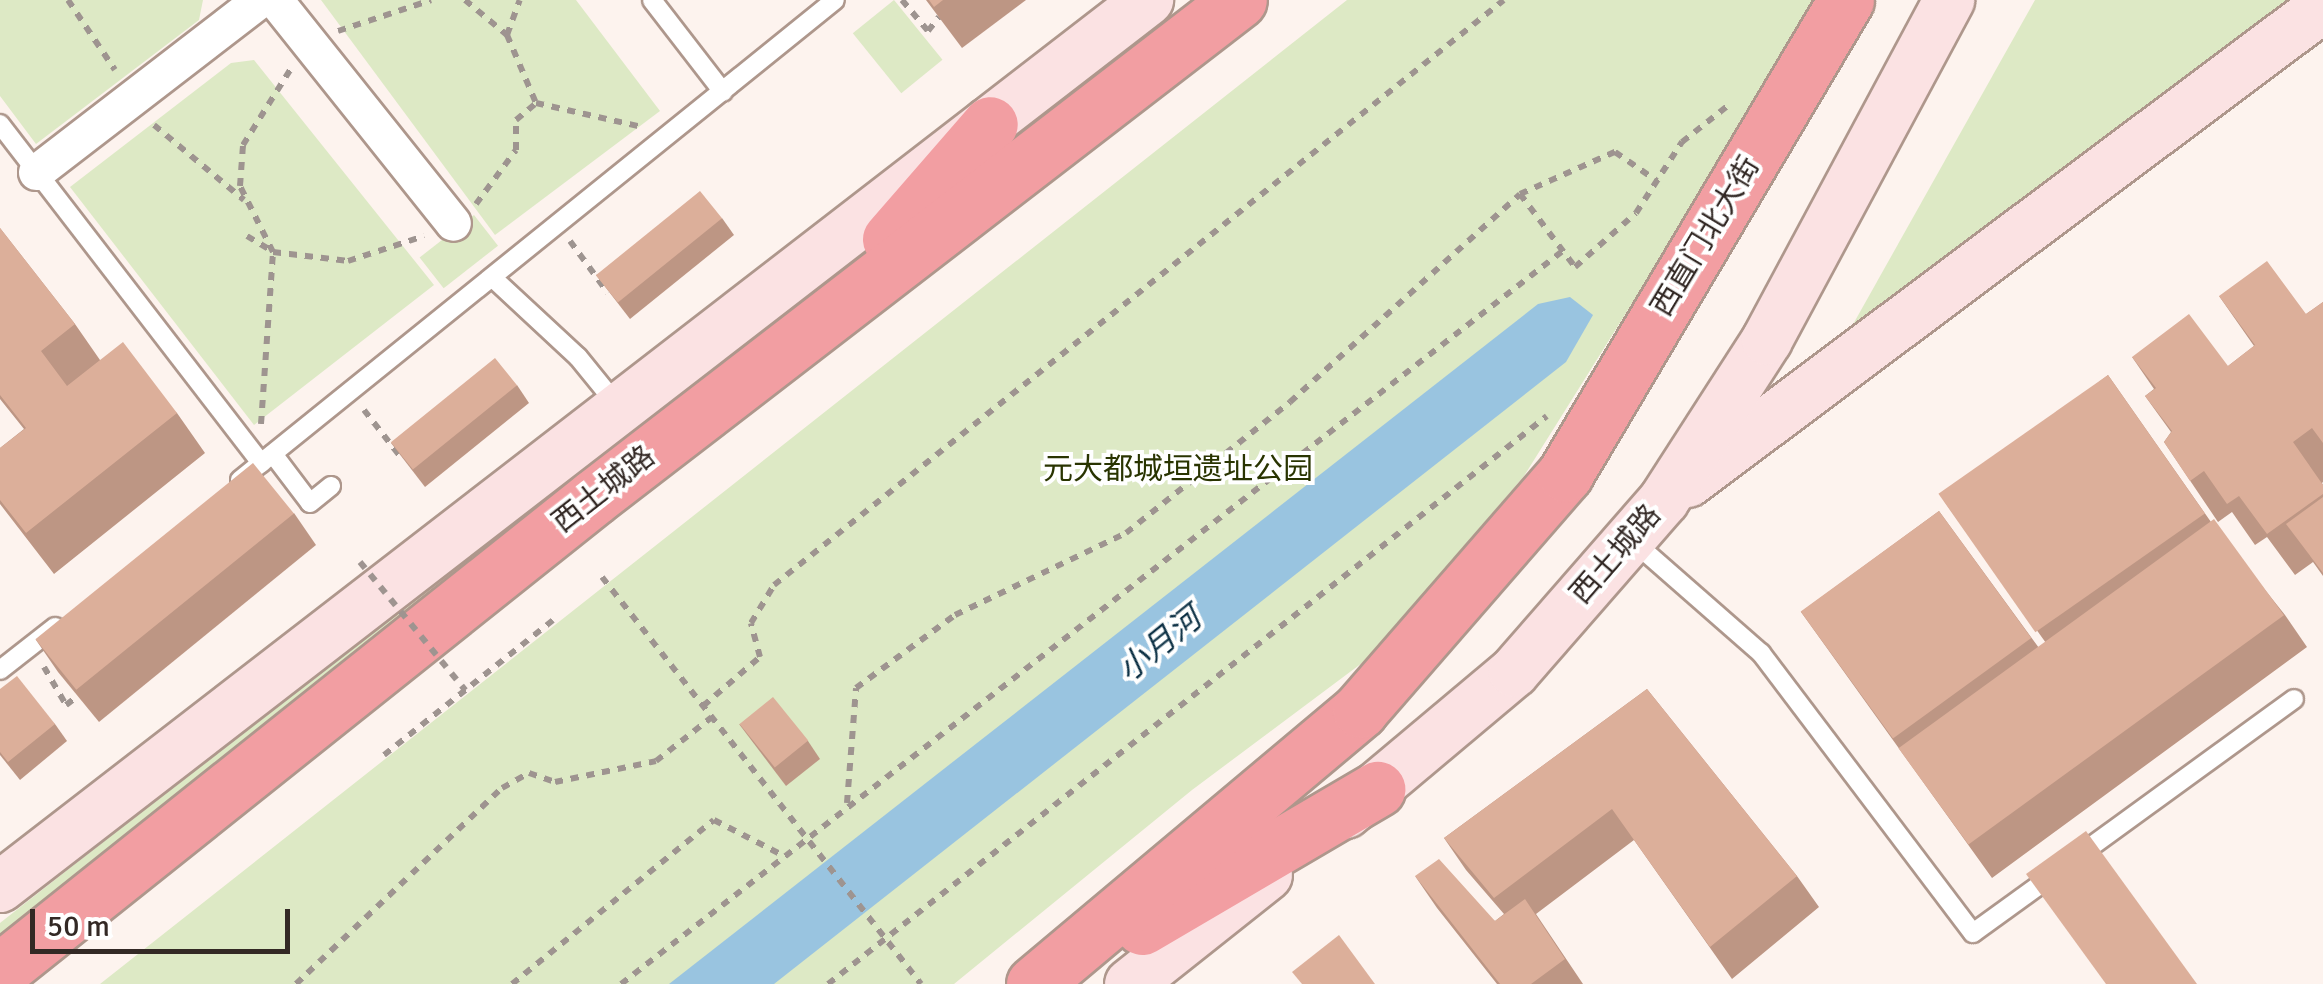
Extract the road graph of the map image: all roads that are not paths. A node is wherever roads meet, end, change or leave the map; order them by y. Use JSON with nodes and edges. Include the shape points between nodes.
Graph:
{"nodes":[{"id":1,"x":260,"y":0,"type":"edge"},
{"id":2,"x":275,"y":0,"type":"edge"},
{"id":3,"x":652,"y":0,"type":"edge"},
{"id":4,"x":835,"y":0,"type":"edge"},
{"id":5,"x":1148,"y":0,"type":"edge"},
{"id":6,"x":1846,"y":0,"type":"edge"},
{"id":7,"x":1949,"y":0,"type":"edge"},
{"id":8,"x":2323,"y":7,"type":"edge"},
{"id":9,"x":1227,"y":9,"type":"edge"},
{"id":10,"x":722,"y":92,"type":"junction"},
{"id":11,"x":0,"y":124,"type":"edge"},
{"id":12,"x":990,"y":124,"type":"junction"},
{"id":13,"x":36,"y":172,"type":"junction"},
{"id":14,"x":463,"y":215,"type":"road end"},
{"id":15,"x":495,"y":280,"type":"junction"},
{"id":16,"x":617,"y":405,"type":"junction"},
{"id":17,"x":263,"y":457,"type":"junction"},
{"id":18,"x":330,"y":486,"type":"dead end"},
{"id":19,"x":594,"y":496,"type":"junction"},
{"id":20,"x":218,"y":497,"type":"edge"},
{"id":21,"x":1664,"y":500,"type":"junction"},
{"id":22,"x":1630,"y":539,"type":"junction"},
{"id":23,"x":75,"y":611,"type":"edge"},
{"id":24,"x":3,"y":662,"type":"edge"},
{"id":25,"x":2294,"y":698,"type":"dead end"},
{"id":26,"x":1377,"y":789,"type":"junction"},
{"id":27,"x":0,"y":888,"type":"edge"},
{"id":28,"x":0,"y":972,"type":"edge"},
{"id":29,"x":1034,"y":984,"type":"edge"},
{"id":30,"x":1044,"y":984,"type":"edge"},
{"id":31,"x":1130,"y":984,"type":"edge"}],
"edges":[{"from":1,"to":13,"type":"street"},
{"from":2,"to":14,"type":"street"},
{"from":3,"to":10,"type":"lane"},
{"from":4,"to":10,"type":"lane"},
{"from":5,"to":12,"type":"street","name":"西土城路"},
{"from":6,"to":29,"type":"highway","name":"西直门北大街","via":[[1565,474],[1360,710]]},
{"from":7,"to":21,"type":"street","name":"西土城路","via":[[1766,340]]},
{"from":8,"to":21,"type":"street"},
{"from":9,"to":19,"type":"highway","name":"西土城路"},
{"from":10,"to":15,"type":"lane"},
{"from":11,"to":13,"type":"lane"},
{"from":12,"to":16,"type":"street","name":"西土城路"},
{"from":12,"to":19,"type":"highway","via":[[890,240]]},
{"from":13,"to":17,"type":"lane"},
{"from":15,"to":16,"type":"lane","via":[[578,357]]},
{"from":15,"to":17,"type":"lane"},
{"from":16,"to":27,"type":"street","name":"西土城路"},
{"from":17,"to":18,"type":"lane","via":[[310,503]]},
{"from":17,"to":20,"type":"lane"},
{"from":19,"to":28,"type":"highway","name":"西土城路"},
{"from":21,"to":22,"type":"street","name":"西土城路"},
{"from":22,"to":25,"type":"lane","via":[[1761,654],[1973,933]]},
{"from":22,"to":26,"type":"street","name":"西土城路","via":[[1514,672]]},
{"from":23,"to":24,"type":"lane"},
{"from":26,"to":30,"type":"highway"},
{"from":26,"to":31,"type":"street","name":"西土城路"}]}
